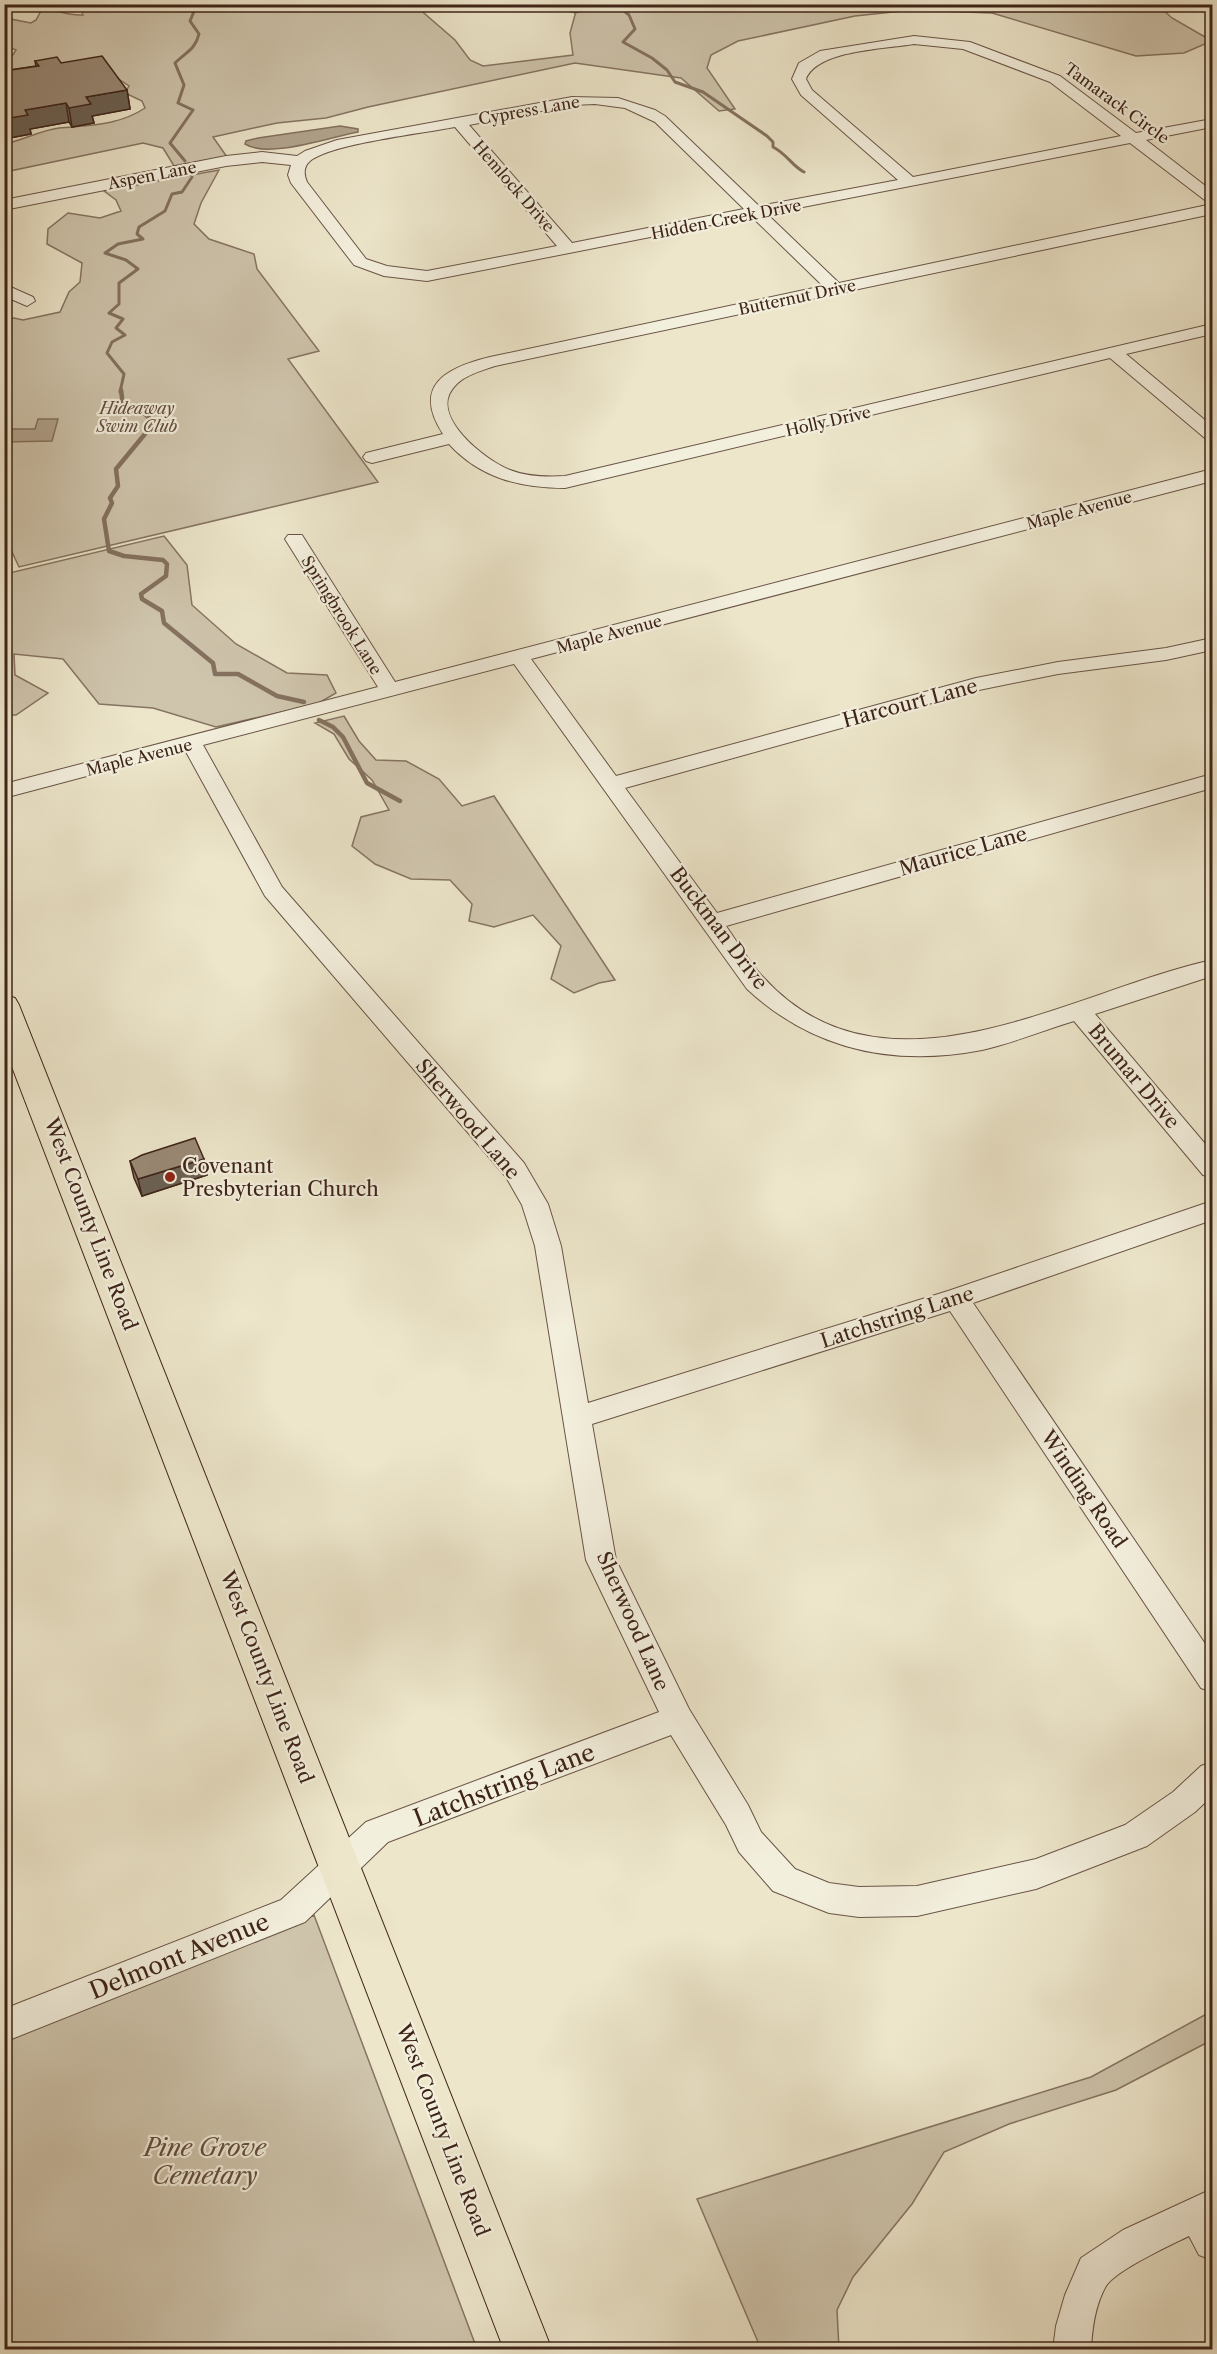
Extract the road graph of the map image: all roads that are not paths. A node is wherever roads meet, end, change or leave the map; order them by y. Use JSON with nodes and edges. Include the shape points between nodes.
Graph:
{"nodes":[{"id":1,"x":459,"y":123,"type":"junction"},
{"id":2,"x":1212,"y":123,"type":"edge"},
{"id":3,"x":1136,"y":138,"type":"junction"},
{"id":4,"x":300,"y":161,"type":"junction"},
{"id":5,"x":910,"y":182,"type":"junction"},
{"id":6,"x":1212,"y":198,"type":"edge"},
{"id":7,"x":4,"y":205,"type":"edge"},
{"id":8,"x":1212,"y":209,"type":"edge"},
{"id":9,"x":757,"y":214,"type":"junction"},
{"id":10,"x":569,"y":250,"type":"junction"},
{"id":11,"x":835,"y":288,"type":"junction"},
{"id":12,"x":4,"y":290,"type":"edge"},
{"id":13,"x":27,"y":301,"type":"dead end"},
{"id":14,"x":1212,"y":329,"type":"edge"},
{"id":15,"x":1114,"y":353,"type":"junction"},
{"id":16,"x":1212,"y":435,"type":"edge"},
{"id":17,"x":455,"y":437,"type":"junction"},
{"id":18,"x":372,"y":457,"type":"dead end"},
{"id":19,"x":1212,"y":475,"type":"edge"},
{"id":20,"x":295,"y":539,"type":"dead end"},
{"id":21,"x":1212,"y":644,"type":"edge"},
{"id":22,"x":519,"y":657,"type":"junction"},
{"id":23,"x":390,"y":690,"type":"junction"},
{"id":24,"x":192,"y":744,"type":"junction"},
{"id":25,"x":1212,"y":781,"type":"edge"},
{"id":26,"x":613,"y":784,"type":"junction"},
{"id":27,"x":4,"y":791,"type":"edge"},
{"id":28,"x":713,"y":922,"type":"junction"},
{"id":29,"x":1212,"y":968,"type":"edge"},
{"id":30,"x":4,"y":1005,"type":"edge"},
{"id":31,"x":1079,"y":1011,"type":"junction"},
{"id":32,"x":1212,"y":1168,"type":"edge"},
{"id":33,"x":1212,"y":1210,"type":"edge"},
{"id":34,"x":956,"y":1299,"type":"junction"},
{"id":35,"x":579,"y":1417,"type":"junction"},
{"id":36,"x":1212,"y":1679,"type":"edge"},
{"id":37,"x":678,"y":1719,"type":"junction"},
{"id":38,"x":1212,"y":1776,"type":"edge"},
{"id":39,"x":340,"y":1866,"type":"junction"},
{"id":40,"x":4,"y":2026,"type":"edge"},
{"id":41,"x":1207,"y":2221,"type":"edge"},
{"id":42,"x":528,"y":2349,"type":"edge"},
{"id":43,"x":1072,"y":2349,"type":"edge"}],
"edges":[{"from":1,"to":4,"type":"street","name":"Cypress Lane","via":[[337,145]]},
{"from":1,"to":9,"type":"street","name":"Cypress Lane","via":[[590,99],[634,105],[660,119]]},
{"from":1,"to":10,"type":"street","name":"Hemlock Drive"},
{"from":2,"to":3,"type":"street","name":"Hidden Creek Drive"},
{"from":3,"to":5,"type":"street","name":"Hidden Creek Drive"},
{"from":3,"to":5,"type":"street","name":"Tamarack Circle","via":[[1047,74],[957,43],[895,41],[825,54],[804,66],[799,79],[806,92]]},
{"from":3,"to":6,"type":"street","name":"Tamarack Circle"},
{"from":4,"to":7,"type":"street","name":"Aspen Lane","via":[[262,157],[226,161]]},
{"from":4,"to":10,"type":"street","name":"Hidden Creek Drive","via":[[296,175],[299,183],[360,262],[384,271],[440,275]]},
{"from":5,"to":9,"type":"street","name":"Hidden Creek Drive"},
{"from":8,"to":11,"type":"street","name":"Butternut Drive"},
{"from":9,"to":10,"type":"street","name":"Hidden Creek Drive"},
{"from":9,"to":11,"type":"street","name":"Cypress Lane"},
{"from":11,"to":17,"type":"street","name":"Butternut Drive","via":[[490,362],[461,373],[443,387],[438,404]]},
{"from":12,"to":13,"type":"street"},
{"from":14,"to":15,"type":"street","name":"Holly Drive"},
{"from":15,"to":16,"type":"street"},
{"from":15,"to":17,"type":"street","name":"Holly Drive","via":[[565,482],[538,483],[497,473],[476,461]]},
{"from":17,"to":18,"type":"street"},
{"from":19,"to":22,"type":"street","name":"Maple Avenue"},
{"from":20,"to":23,"type":"street","name":"Springbrook Lane"},
{"from":21,"to":26,"type":"street","name":"Harcourt Lane","via":[[976,684]]},
{"from":22,"to":23,"type":"street","name":"Maple Avenue"},
{"from":22,"to":26,"type":"street","name":"Buckman Drive"},
{"from":23,"to":24,"type":"street","name":"Maple Avenue"},
{"from":24,"to":27,"type":"street","name":"Maple Avenue"},
{"from":24,"to":35,"type":"street","name":"Sherwood Lane","via":[[273,891],[515,1170],[530,1196],[549,1246]]},
{"from":25,"to":28,"type":"street","name":"Maurice Lane"},
{"from":26,"to":28,"type":"street","name":"Buckman Drive"},
{"from":28,"to":31,"type":"street","name":"Buckman Drive","via":[[755,983],[774,1000],[814,1026],[864,1043],[945,1048],[982,1041]]},
{"from":29,"to":31,"type":"street","name":"Buckman Drive"},
{"from":30,"to":39,"type":"main road","name":"West County Line Road"},
{"from":31,"to":32,"type":"street","name":"Brumar Drive"},
{"from":33,"to":34,"type":"street","name":"Latchstring Lane"},
{"from":34,"to":35,"type":"street","name":"Latchstring Lane"},
{"from":34,"to":36,"type":"street","name":"Winding Road"},
{"from":35,"to":37,"type":"street","name":"Sherwood Lane","via":[[601,1560]]},
{"from":37,"to":38,"type":"street","via":[[750,1842],[766,1862],[784,1880],[805,1890],[860,1902],[917,1901],[1036,1875],[1136,1836],[1184,1802]]},
{"from":37,"to":39,"type":"street","name":"Latchstring Lane","via":[[377,1832]]},
{"from":39,"to":40,"type":"street","name":"Delmont Avenue","via":[[292,1911]]},
{"from":39,"to":42,"type":"main road","name":"West County Line Road"},
{"from":41,"to":43,"type":"street","via":[[1136,2243],[1094,2271],[1080,2306]]}]}
